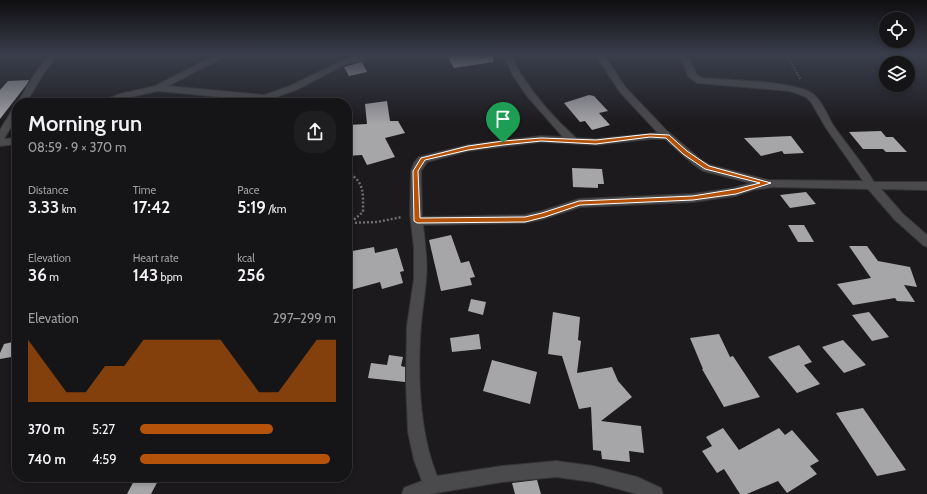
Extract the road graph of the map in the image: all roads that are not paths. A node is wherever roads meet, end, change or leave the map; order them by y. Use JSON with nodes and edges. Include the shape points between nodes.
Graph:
{"nodes":[{"id":1,"x":36,"y":77,"type":"edge"},
{"id":2,"x":180,"y":77,"type":"edge"},
{"id":3,"x":314,"y":77,"type":"edge"},
{"id":4,"x":518,"y":77,"type":"edge"},
{"id":5,"x":614,"y":77,"type":"edge"},
{"id":6,"x":693,"y":77,"type":"edge"},
{"id":7,"x":158,"y":88,"type":"junction"},
{"id":8,"x":24,"y":98,"type":"edge"},
{"id":9,"x":118,"y":98,"type":"edge"},
{"id":10,"x":264,"y":98,"type":"edge"},
{"id":11,"x":264,"y":98,"type":"edge"},
{"id":12,"x":12,"y":118,"type":"edge"},
{"id":13,"x":668,"y":136,"type":"junction"},
{"id":14,"x":0,"y":138,"type":"edge"},
{"id":15,"x":12,"y":142,"type":"edge"},
{"id":16,"x":575,"y":142,"type":"junction"},
{"id":17,"x":0,"y":143,"type":"edge"},
{"id":18,"x":768,"y":183,"type":"junction"},
{"id":19,"x":870,"y":185,"type":"junction"},
{"id":20,"x":927,"y":186,"type":"edge"},
{"id":21,"x":417,"y":217,"type":"junction"},
{"id":22,"x":927,"y":242,"type":"edge"},
{"id":23,"x":432,"y":485,"type":"junction"},
{"id":24,"x":410,"y":494,"type":"edge"},
{"id":25,"x":655,"y":494,"type":"edge"}],
"edges":[{"from":1,"to":8,"type":"street"},
{"from":2,"to":7,"type":"street"},
{"from":3,"to":10,"type":"street","via":[[288,91]]},
{"from":4,"to":16,"type":"street","via":[[541,108]]},
{"from":5,"to":13,"type":"street","via":[[623,90]]},
{"from":6,"to":19,"type":"street","via":[[700,81],[784,87],[809,95]]},
{"from":7,"to":9,"type":"street"},
{"from":7,"to":11,"type":"street"},
{"from":12,"to":14,"type":"street"},
{"from":13,"to":16,"type":"street"},
{"from":13,"to":18,"type":"street","via":[[707,168]]},
{"from":15,"to":17,"type":"street"},
{"from":16,"to":21,"type":"street","via":[[541,139],[503,143],[423,159],[416,171]]},
{"from":18,"to":19,"type":"street"},
{"from":18,"to":21,"type":"street","via":[[736,192],[693,198],[579,203],[525,219]]},
{"from":19,"to":20,"type":"street"},
{"from":19,"to":22,"type":"street","via":[[899,217]]},
{"from":21,"to":23,"type":"street","via":[[420,279],[414,326],[416,432],[422,460]]},
{"from":23,"to":24,"type":"street"},
{"from":23,"to":25,"type":"street","via":[[556,469],[593,474],[637,485]]}]}
